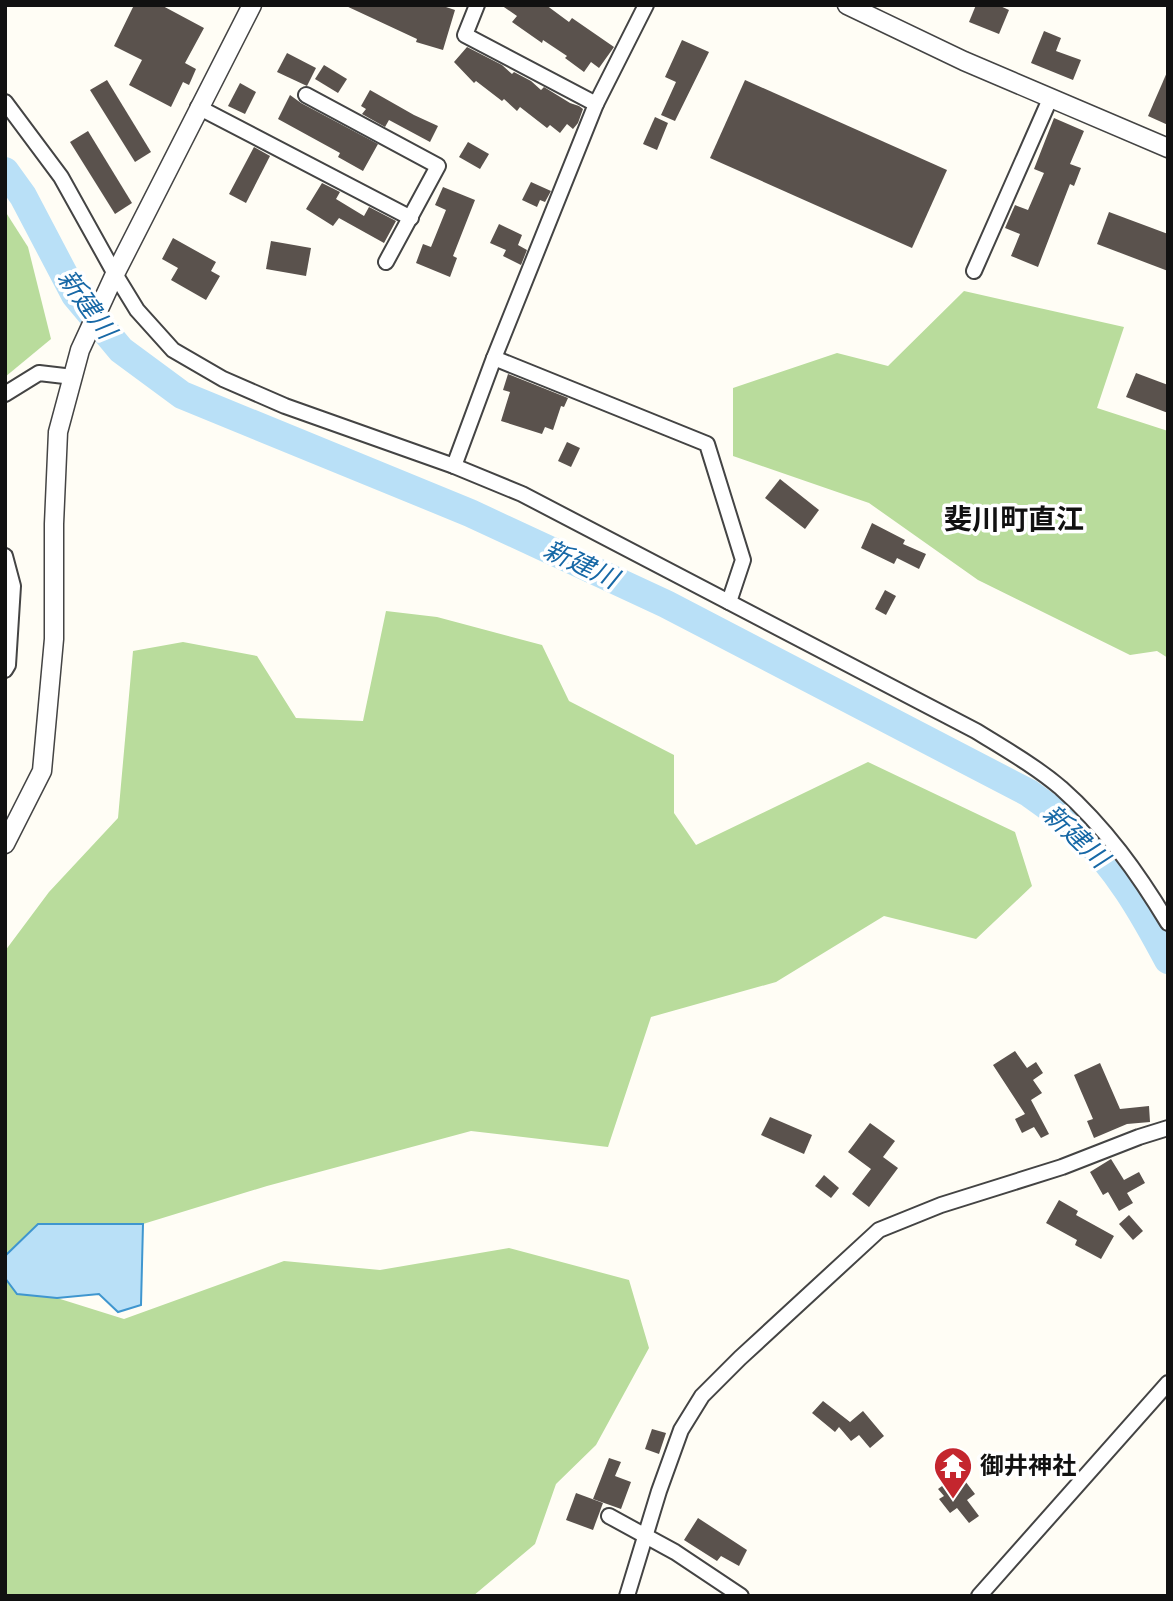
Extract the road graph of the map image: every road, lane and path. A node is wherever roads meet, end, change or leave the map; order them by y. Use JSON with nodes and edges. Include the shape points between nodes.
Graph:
{"nodes":[{"id":1,"x":252,"y":5,"type":"edge"},
{"id":2,"x":477,"y":5,"type":"edge"},
{"id":3,"x":646,"y":5,"type":"edge"},
{"id":4,"x":846,"y":5,"type":"edge"},
{"id":5,"x":306,"y":95,"type":"dead end"},
{"id":6,"x":1050,"y":99,"type":"junction"},
{"id":7,"x":5,"y":102,"type":"edge"},
{"id":8,"x":596,"y":104,"type":"junction"},
{"id":9,"x":198,"y":107,"type":"junction"},
{"id":10,"x":1168,"y":148,"type":"edge"},
{"id":11,"x":411,"y":218,"type":"junction"},
{"id":12,"x":386,"y":262,"type":"dead end"},
{"id":13,"x":974,"y":271,"type":"dead end"},
{"id":14,"x":115,"y":274,"type":"junction"},
{"id":15,"x":494,"y":358,"type":"junction"},
{"id":16,"x":73,"y":376,"type":"junction"},
{"id":17,"x":5,"y":394,"type":"edge"},
{"id":18,"x":454,"y":466,"type":"junction"},
{"id":19,"x":5,"y":556,"type":"edge"},
{"id":20,"x":729,"y":602,"type":"junction"},
{"id":21,"x":5,"y":670,"type":"edge"},
{"id":22,"x":5,"y":844,"type":"edge"},
{"id":23,"x":1168,"y":923,"type":"edge"},
{"id":24,"x":1168,"y":1128,"type":"edge"},
{"id":25,"x":1168,"y":1383,"type":"edge"},
{"id":26,"x":609,"y":1516,"type":"dead end"},
{"id":27,"x":645,"y":1536,"type":"junction"},
{"id":28,"x":984,"y":1594,"type":"edge"},
{"id":29,"x":626,"y":1596,"type":"edge"},
{"id":30,"x":741,"y":1596,"type":"edge"}],
"edges":[{"from":1,"to":9,"type":"street"},
{"from":2,"to":8,"type":"street","via":[[465,35]]},
{"from":3,"to":8,"type":"street"},
{"from":4,"to":6,"type":"street"},
{"from":5,"to":11,"type":"street","via":[[438,166]]},
{"from":6,"to":10,"type":"street"},
{"from":6,"to":13,"type":"street"},
{"from":7,"to":14,"type":"street","via":[[61,177]]},
{"from":8,"to":15,"type":"street"},
{"from":9,"to":11,"type":"street"},
{"from":9,"to":14,"type":"street"},
{"from":11,"to":12,"type":"street"},
{"from":14,"to":16,"type":"street"},
{"from":14,"to":18,"type":"street","via":[[137,310],[173,350],[223,379]]},
{"from":15,"to":18,"type":"street"},
{"from":15,"to":20,"type":"street","via":[[707,444],[743,560]]},
{"from":16,"to":17,"type":"street","via":[[39,373]]},
{"from":16,"to":22,"type":"street","via":[[58,432],[54,639],[42,771]]},
{"from":18,"to":20,"type":"street","via":[[522,494]]},
{"from":19,"to":21,"type":"street","via":[[13,586]]},
{"from":20,"to":23,"type":"street","via":[[1021,759],[1097,823],[1139,875]]},
{"from":24,"to":27,"type":"street","via":[[879,1230],[702,1396],[681,1430]]},
{"from":25,"to":28,"type":"street"},
{"from":26,"to":27,"type":"street"},
{"from":27,"to":29,"type":"street"},
{"from":27,"to":30,"type":"street"}]}
